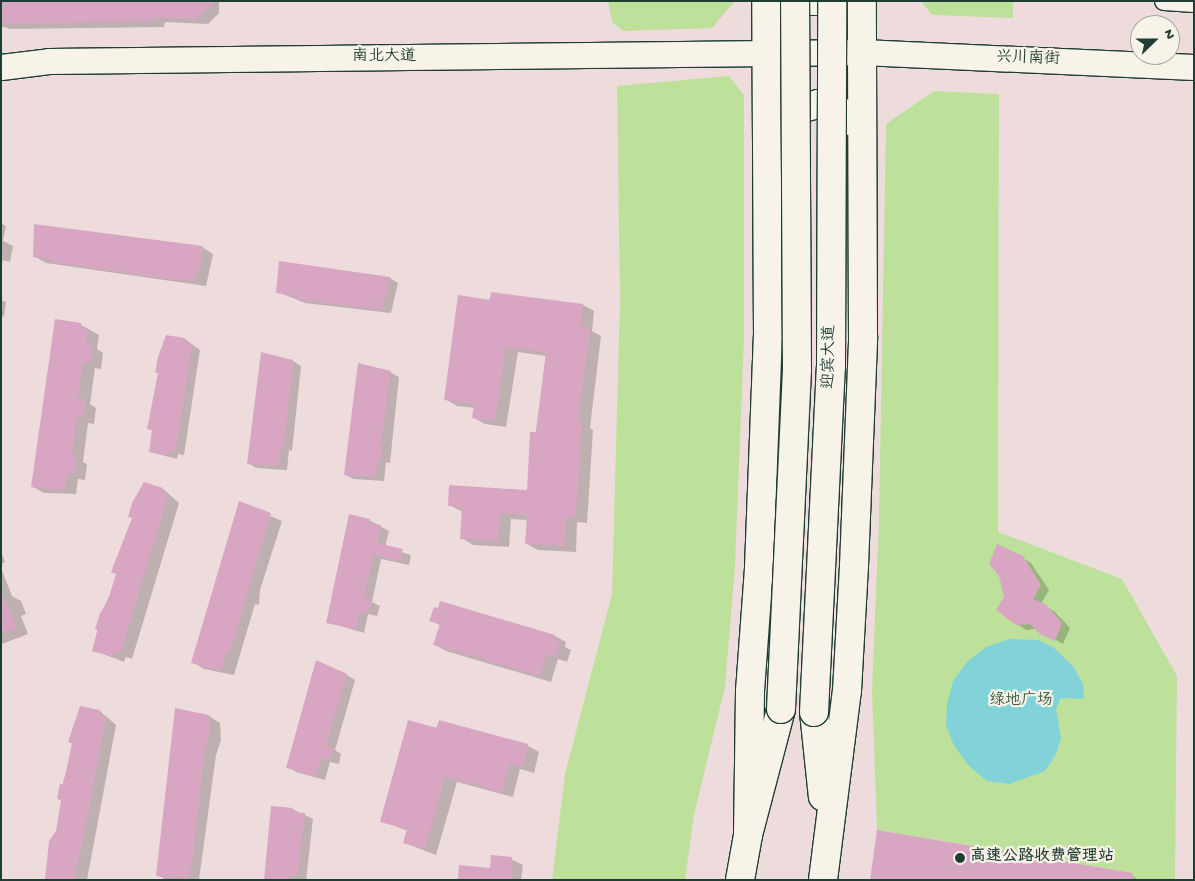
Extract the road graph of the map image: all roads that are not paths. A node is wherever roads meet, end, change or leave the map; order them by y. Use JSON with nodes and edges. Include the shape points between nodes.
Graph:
{"nodes":[{"id":1,"x":766,"y":1,"type":"edge"},
{"id":2,"x":795,"y":1,"type":"edge"},
{"id":3,"x":808,"y":1,"type":"edge"},
{"id":4,"x":823,"y":1,"type":"edge"},
{"id":5,"x":832,"y":1,"type":"edge"},
{"id":6,"x":862,"y":1,"type":"edge"},
{"id":7,"x":1164,"y":1,"type":"edge"},
{"id":8,"x":1194,"y":3,"type":"edge"},
{"id":9,"x":862,"y":52,"type":"junction"},
{"id":10,"x":767,"y":55,"type":"junction"},
{"id":11,"x":1,"y":67,"type":"edge"},
{"id":12,"x":1194,"y":67,"type":"edge"},
{"id":13,"x":862,"y":152,"type":"junction"},
{"id":14,"x":767,"y":154,"type":"junction"},
{"id":15,"x":748,"y":835,"type":"junction"},
{"id":16,"x":827,"y":846,"type":"junction"},
{"id":17,"x":740,"y":880,"type":"edge"},
{"id":18,"x":823,"y":880,"type":"edge"}],
"edges":[{"from":1,"to":10,"type":"main road"},
{"from":2,"to":15,"type":"main road","name":"迎宾大道","bridge":true,"via":[[797,370],[781,709]]},
{"from":3,"to":4,"type":"main road"},
{"from":5,"to":16,"type":"main road","name":"迎宾大道","bridge":true,"via":[[831,367],[814,712]]},
{"from":6,"to":9,"type":"main road"},
{"from":7,"to":8,"type":"street"},
{"from":9,"to":10,"type":"street","name":"兴川南街"},
{"from":9,"to":12,"type":"street","name":"兴川南街"},
{"from":9,"to":13,"type":"main road"},
{"from":10,"to":11,"type":"street","name":"南北大道","via":[[50,61]]},
{"from":10,"to":14,"type":"main road"},
{"from":13,"to":14,"type":"main road","via":[[849,120],[841,112],[818,104],[792,111],[780,121]]},
{"from":13,"to":16,"type":"main road","via":[[863,337],[854,566],[847,691]]},
{"from":14,"to":15,"type":"main road","via":[[768,336],[759,567],[750,691]]},
{"from":15,"to":17,"type":"main road"},
{"from":16,"to":18,"type":"main road"}]}
